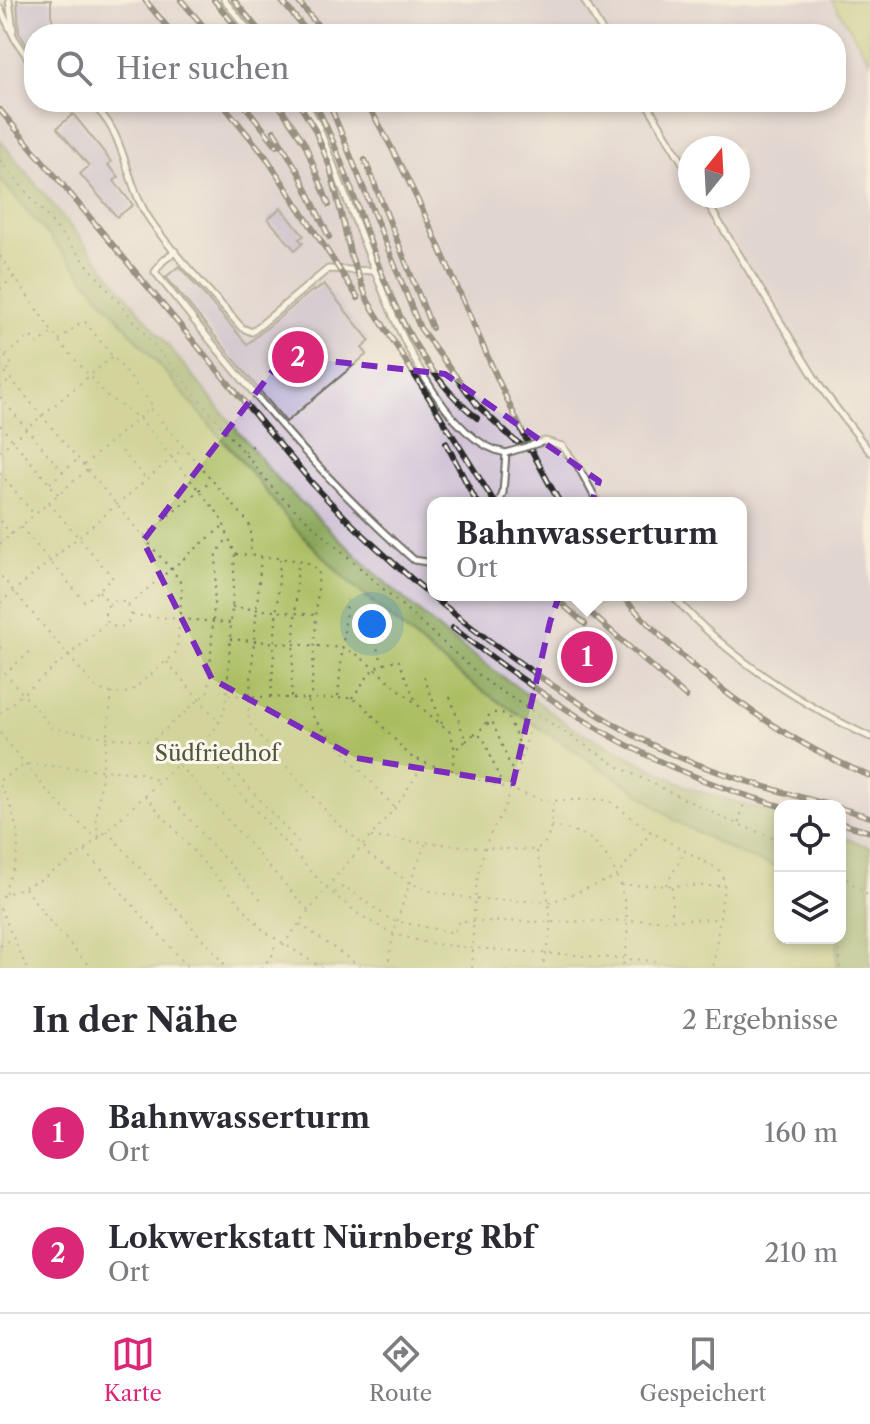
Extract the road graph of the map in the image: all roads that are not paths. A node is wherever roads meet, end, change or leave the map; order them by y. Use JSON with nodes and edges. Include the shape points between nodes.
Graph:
{"nodes":[{"id":1,"x":9,"y":0,"type":"edge"},
{"id":2,"x":224,"y":0,"type":"edge"},
{"id":3,"x":584,"y":0,"type":"edge"},
{"id":4,"x":0,"y":8,"type":"edge"},
{"id":5,"x":244,"y":24,"type":"edge"},
{"id":6,"x":598,"y":24,"type":"edge"},
{"id":7,"x":15,"y":39,"type":"junction"},
{"id":8,"x":24,"y":52,"type":"edge"},
{"id":9,"x":100,"y":112,"type":"edge"},
{"id":10,"x":310,"y":112,"type":"edge"},
{"id":11,"x":652,"y":112,"type":"edge"},
{"id":12,"x":678,"y":155,"type":"edge"},
{"id":13,"x":710,"y":208,"type":"edge"},
{"id":14,"x":175,"y":251,"type":"junction"},
{"id":15,"x":375,"y":271,"type":"junction"},
{"id":16,"x":870,"y":452,"type":"edge"},
{"id":17,"x":506,"y":453,"type":"junction"},
{"id":18,"x":501,"y":497,"type":"edge"},
{"id":19,"x":595,"y":497,"type":"edge"},
{"id":20,"x":427,"y":562,"type":"edge"},
{"id":21,"x":678,"y":601,"type":"edge"},
{"id":22,"x":870,"y":737,"type":"edge"}],
"edges":[{"from":1,"to":7,"type":"lane"},
{"from":2,"to":5,"type":"lane"},
{"from":3,"to":6,"type":"lane"},
{"from":4,"to":7,"type":"lane"},
{"from":7,"to":8,"type":"lane"},
{"from":9,"to":14,"type":"lane","via":[[110,122],[135,194]]},
{"from":10,"to":15,"type":"lane"},
{"from":11,"to":12,"type":"lane"},
{"from":13,"to":16,"type":"lane","via":[[821,388]]},
{"from":14,"to":15,"type":"lane","via":[[242,328],[252,332],[328,269]]},
{"from":14,"to":20,"type":"lane","via":[[155,272],[225,361],[328,477],[414,560]]},
{"from":15,"to":17,"type":"lane","via":[[409,350],[450,417],[490,448]]},
{"from":17,"to":18,"type":"lane"},
{"from":17,"to":19,"type":"lane","bridge":true,"via":[[545,441],[562,446]]},
{"from":21,"to":22,"type":"lane","via":[[730,651],[782,688]]}]}
